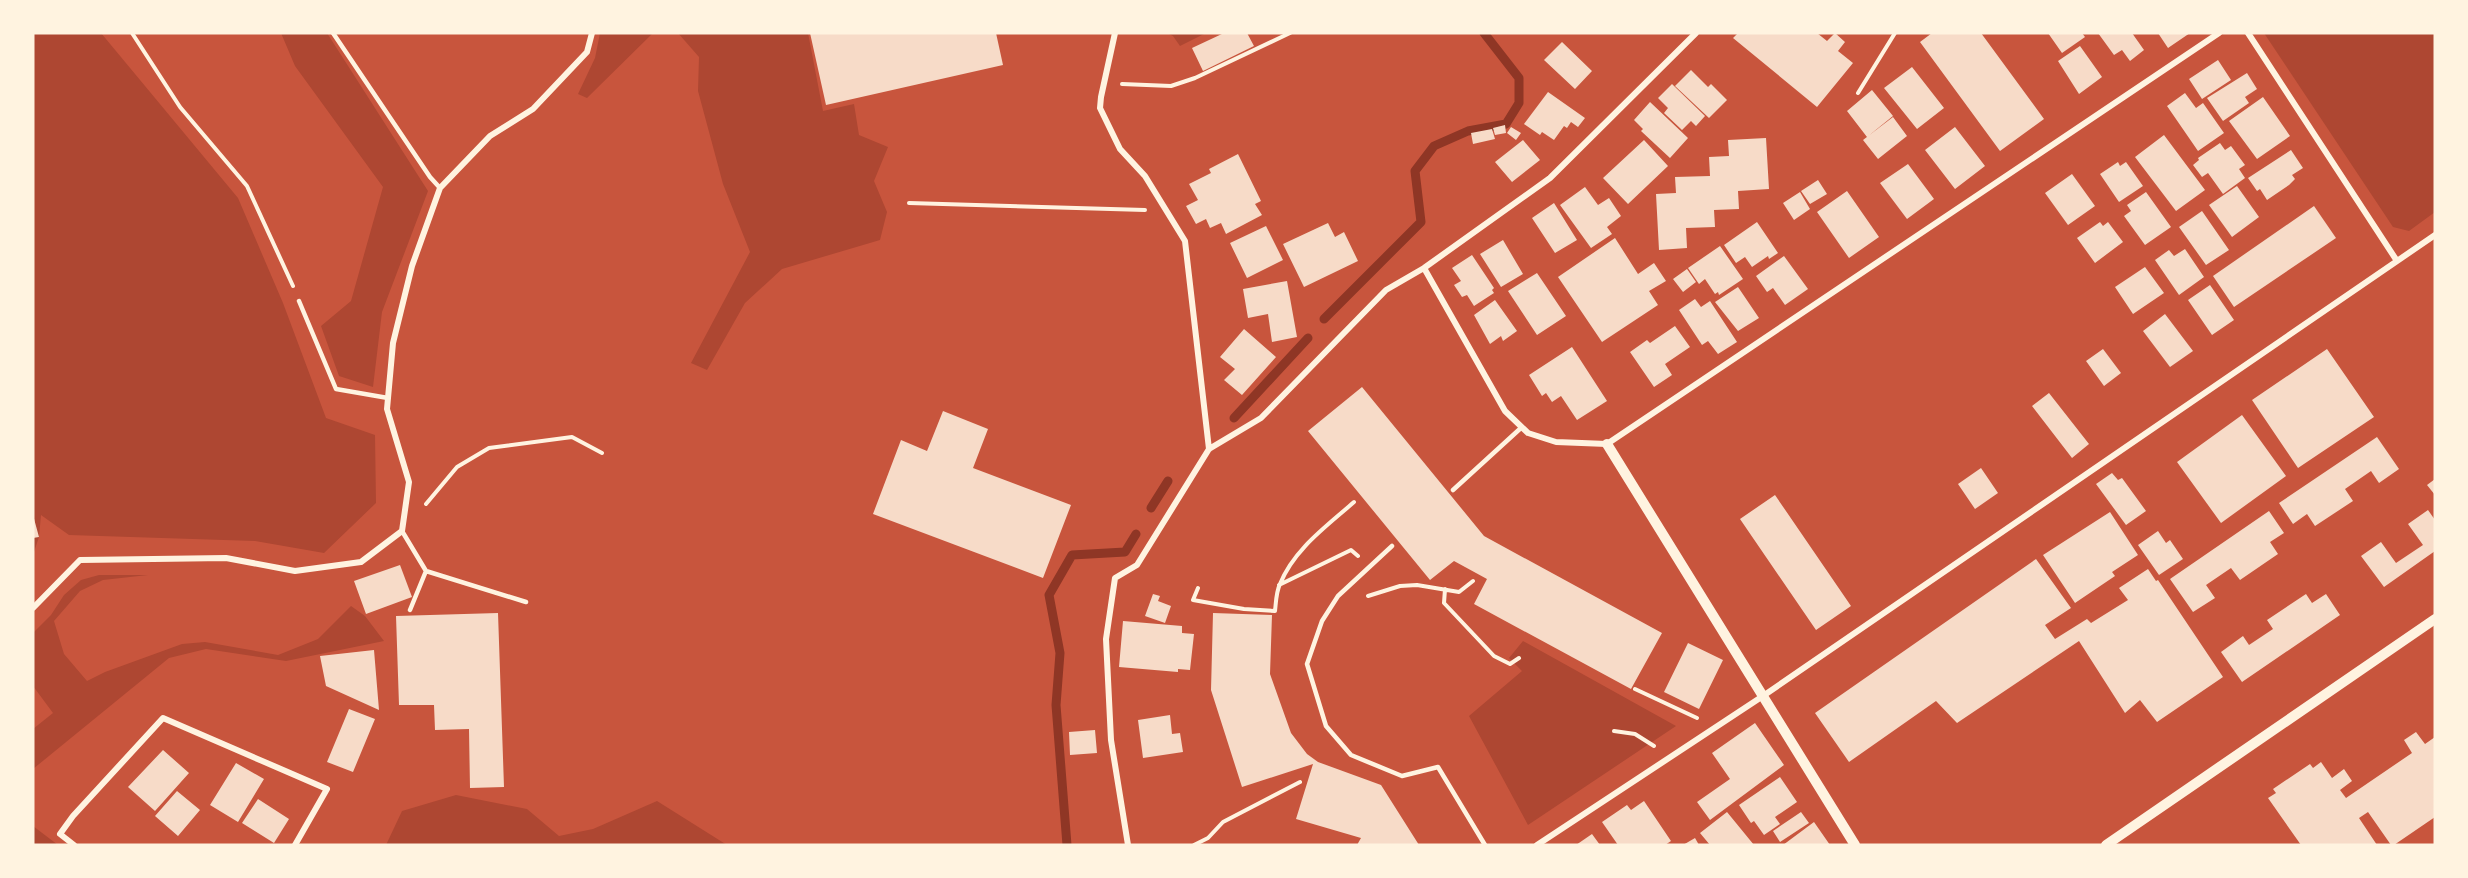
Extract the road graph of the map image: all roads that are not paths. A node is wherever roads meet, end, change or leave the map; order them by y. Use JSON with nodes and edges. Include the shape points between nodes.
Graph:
{"nodes":[{"id":1,"x":333,"y":33,"type":"edge"},
{"id":2,"x":592,"y":33,"type":"edge"},
{"id":3,"x":1115,"y":33,"type":"edge"},
{"id":4,"x":1696,"y":33,"type":"edge"},
{"id":5,"x":2219,"y":33,"type":"edge"},
{"id":6,"x":2248,"y":33,"type":"edge"},
{"id":7,"x":440,"y":188,"type":"junction"},
{"id":8,"x":2435,"y":236,"type":"edge"},
{"id":9,"x":2397,"y":261,"type":"junction"},
{"id":10,"x":1424,"y":268,"type":"junction"},
{"id":11,"x":299,"y":301,"type":"road end"},
{"id":12,"x":388,"y":398,"type":"junction"},
{"id":13,"x":1522,"y":427,"type":"junction"},
{"id":14,"x":1607,"y":444,"type":"junction"},
{"id":15,"x":1209,"y":449,"type":"junction"},
{"id":16,"x":1453,"y":490,"type":"dead end"},
{"id":17,"x":402,"y":531,"type":"junction"},
{"id":18,"x":1392,"y":546,"type":"dead end"},
{"id":19,"x":426,"y":571,"type":"junction"},
{"id":20,"x":526,"y":602,"type":"dead end"},
{"id":21,"x":33,"y":608,"type":"edge"},
{"id":22,"x":410,"y":610,"type":"dead end"},
{"id":23,"x":2435,"y":619,"type":"edge"},
{"id":24,"x":1762,"y":696,"type":"junction"},
{"id":25,"x":74,"y":845,"type":"edge"},
{"id":26,"x":295,"y":845,"type":"edge"},
{"id":27,"x":1128,"y":845,"type":"edge"},
{"id":28,"x":1485,"y":845,"type":"edge"},
{"id":29,"x":1537,"y":845,"type":"edge"},
{"id":30,"x":1855,"y":845,"type":"edge"},
{"id":31,"x":2106,"y":845,"type":"edge"}],
"edges":[{"from":1,"to":7,"type":"lane"},
{"from":2,"to":7,"type":"street","via":[[587,52],[533,109],[490,136]]},
{"from":3,"to":15,"type":"street","via":[[1100,108],[1120,149],[1145,176],[1185,241]]},
{"from":4,"to":10,"type":"street","via":[[1550,178]]},
{"from":5,"to":14,"type":"street"},
{"from":6,"to":9,"type":"street"},
{"from":7,"to":12,"type":"street","via":[[412,266],[396,332]]},
{"from":8,"to":9,"type":"street"},
{"from":9,"to":24,"type":"street"},
{"from":10,"to":13,"type":"street","via":[[1505,411]]},
{"from":10,"to":15,"type":"street","via":[[1386,290],[1261,418]]},
{"from":11,"to":12,"type":"lane","via":[[336,389]]},
{"from":12,"to":17,"type":"street","via":[[387,409],[409,482]]},
{"from":13,"to":14,"type":"street","via":[[1528,433],[1556,442]]},
{"from":13,"to":16,"type":"lane"},
{"from":14,"to":24,"type":"street"},
{"from":15,"to":27,"type":"street","via":[[1137,565],[1115,578],[1106,639],[1111,740]]},
{"from":17,"to":19,"type":"lane"},
{"from":17,"to":21,"type":"street","via":[[361,562],[295,571],[226,558],[80,560]]},
{"from":18,"to":28,"type":"lane","via":[[1338,596],[1322,621],[1307,664],[1326,726],[1351,755],[1402,776],[1438,767]]},
{"from":19,"to":20,"type":"lane"},
{"from":19,"to":22,"type":"lane"},
{"from":23,"to":31,"type":"street"},
{"from":24,"to":29,"type":"street"},
{"from":24,"to":30,"type":"street"},
{"from":25,"to":26,"type":"street","via":[[60,834],[163,718],[327,789]]}]}
